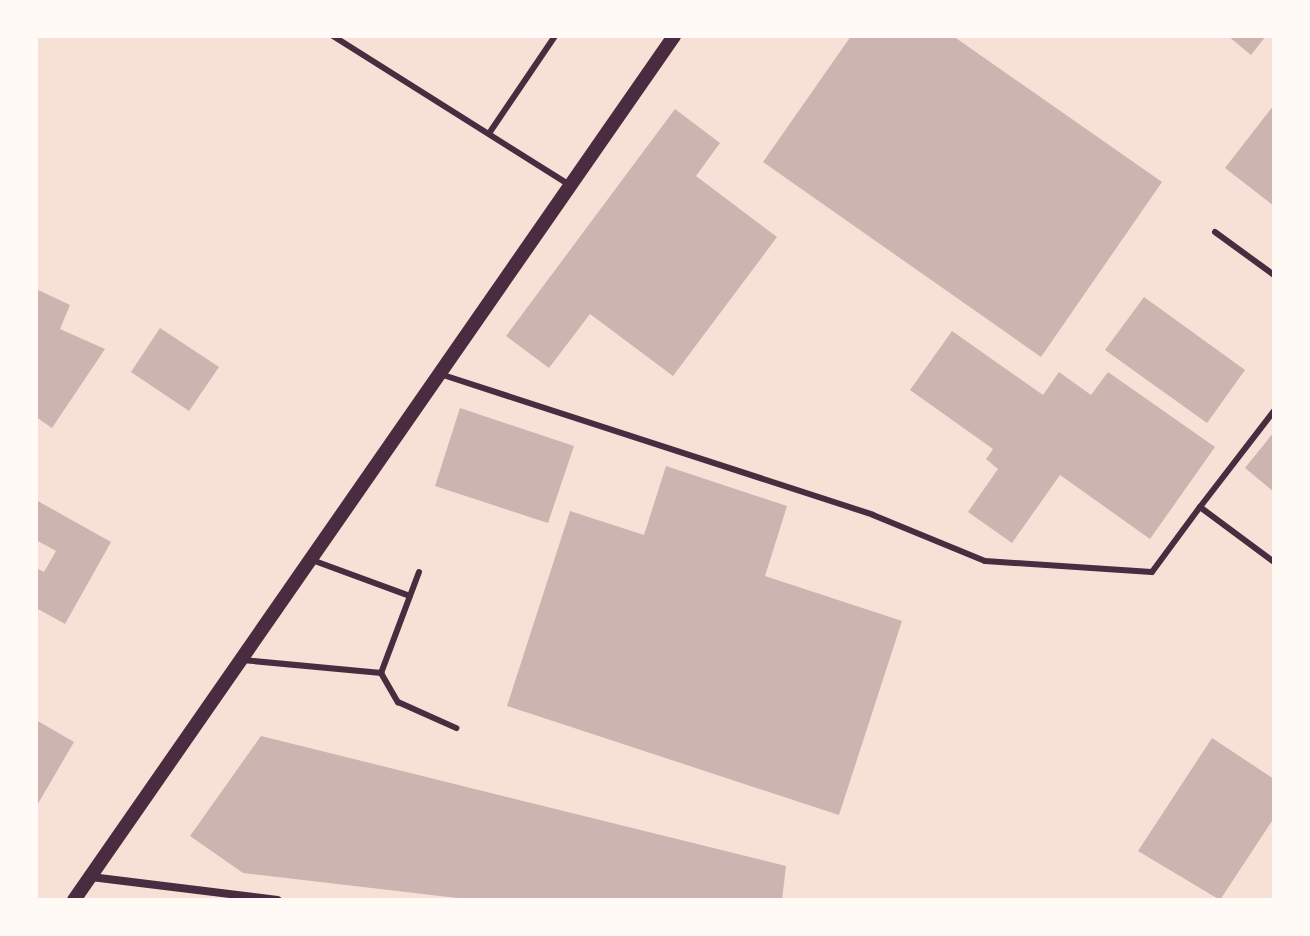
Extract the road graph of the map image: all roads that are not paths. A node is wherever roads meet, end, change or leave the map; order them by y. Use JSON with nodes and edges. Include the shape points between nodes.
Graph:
{"nodes":[{"id":1,"x":333,"y":36,"type":"edge"},
{"id":2,"x":555,"y":36,"type":"edge"},
{"id":3,"x":674,"y":36,"type":"edge"},
{"id":4,"x":490,"y":132,"type":"junction"},
{"id":5,"x":571,"y":186,"type":"junction"},
{"id":6,"x":1215,"y":232,"type":"dead end"},
{"id":7,"x":1274,"y":275,"type":"edge"},
{"id":8,"x":440,"y":374,"type":"junction"},
{"id":9,"x":1274,"y":411,"type":"edge"},
{"id":10,"x":1200,"y":507,"type":"junction"},
{"id":11,"x":310,"y":560,"type":"junction"},
{"id":12,"x":1274,"y":562,"type":"edge"},
{"id":13,"x":419,"y":572,"type":"dead end"},
{"id":14,"x":410,"y":596,"type":"junction"},
{"id":15,"x":242,"y":660,"type":"junction"},
{"id":16,"x":381,"y":673,"type":"junction"},
{"id":17,"x":456,"y":728,"type":"dead end"},
{"id":18,"x":91,"y":877,"type":"junction"},
{"id":19,"x":74,"y":900,"type":"edge"},
{"id":20,"x":278,"y":900,"type":"edge"}],
"edges":[{"from":1,"to":4,"type":"lane"},
{"from":2,"to":4,"type":"lane"},
{"from":3,"to":5,"type":"street"},
{"from":4,"to":5,"type":"lane"},
{"from":5,"to":8,"type":"street"},
{"from":6,"to":7,"type":"lane"},
{"from":8,"to":10,"type":"lane","via":[[873,515],[985,561],[1152,572]]},
{"from":8,"to":11,"type":"street"},
{"from":9,"to":10,"type":"lane"},
{"from":10,"to":12,"type":"lane"},
{"from":11,"to":14,"type":"lane"},
{"from":11,"to":15,"type":"street"},
{"from":13,"to":14,"type":"lane"},
{"from":14,"to":16,"type":"lane"},
{"from":15,"to":16,"type":"lane"},
{"from":15,"to":18,"type":"street"},
{"from":16,"to":17,"type":"lane","via":[[398,702]]},
{"from":18,"to":19,"type":"street"},
{"from":18,"to":20,"type":"street"}]}
